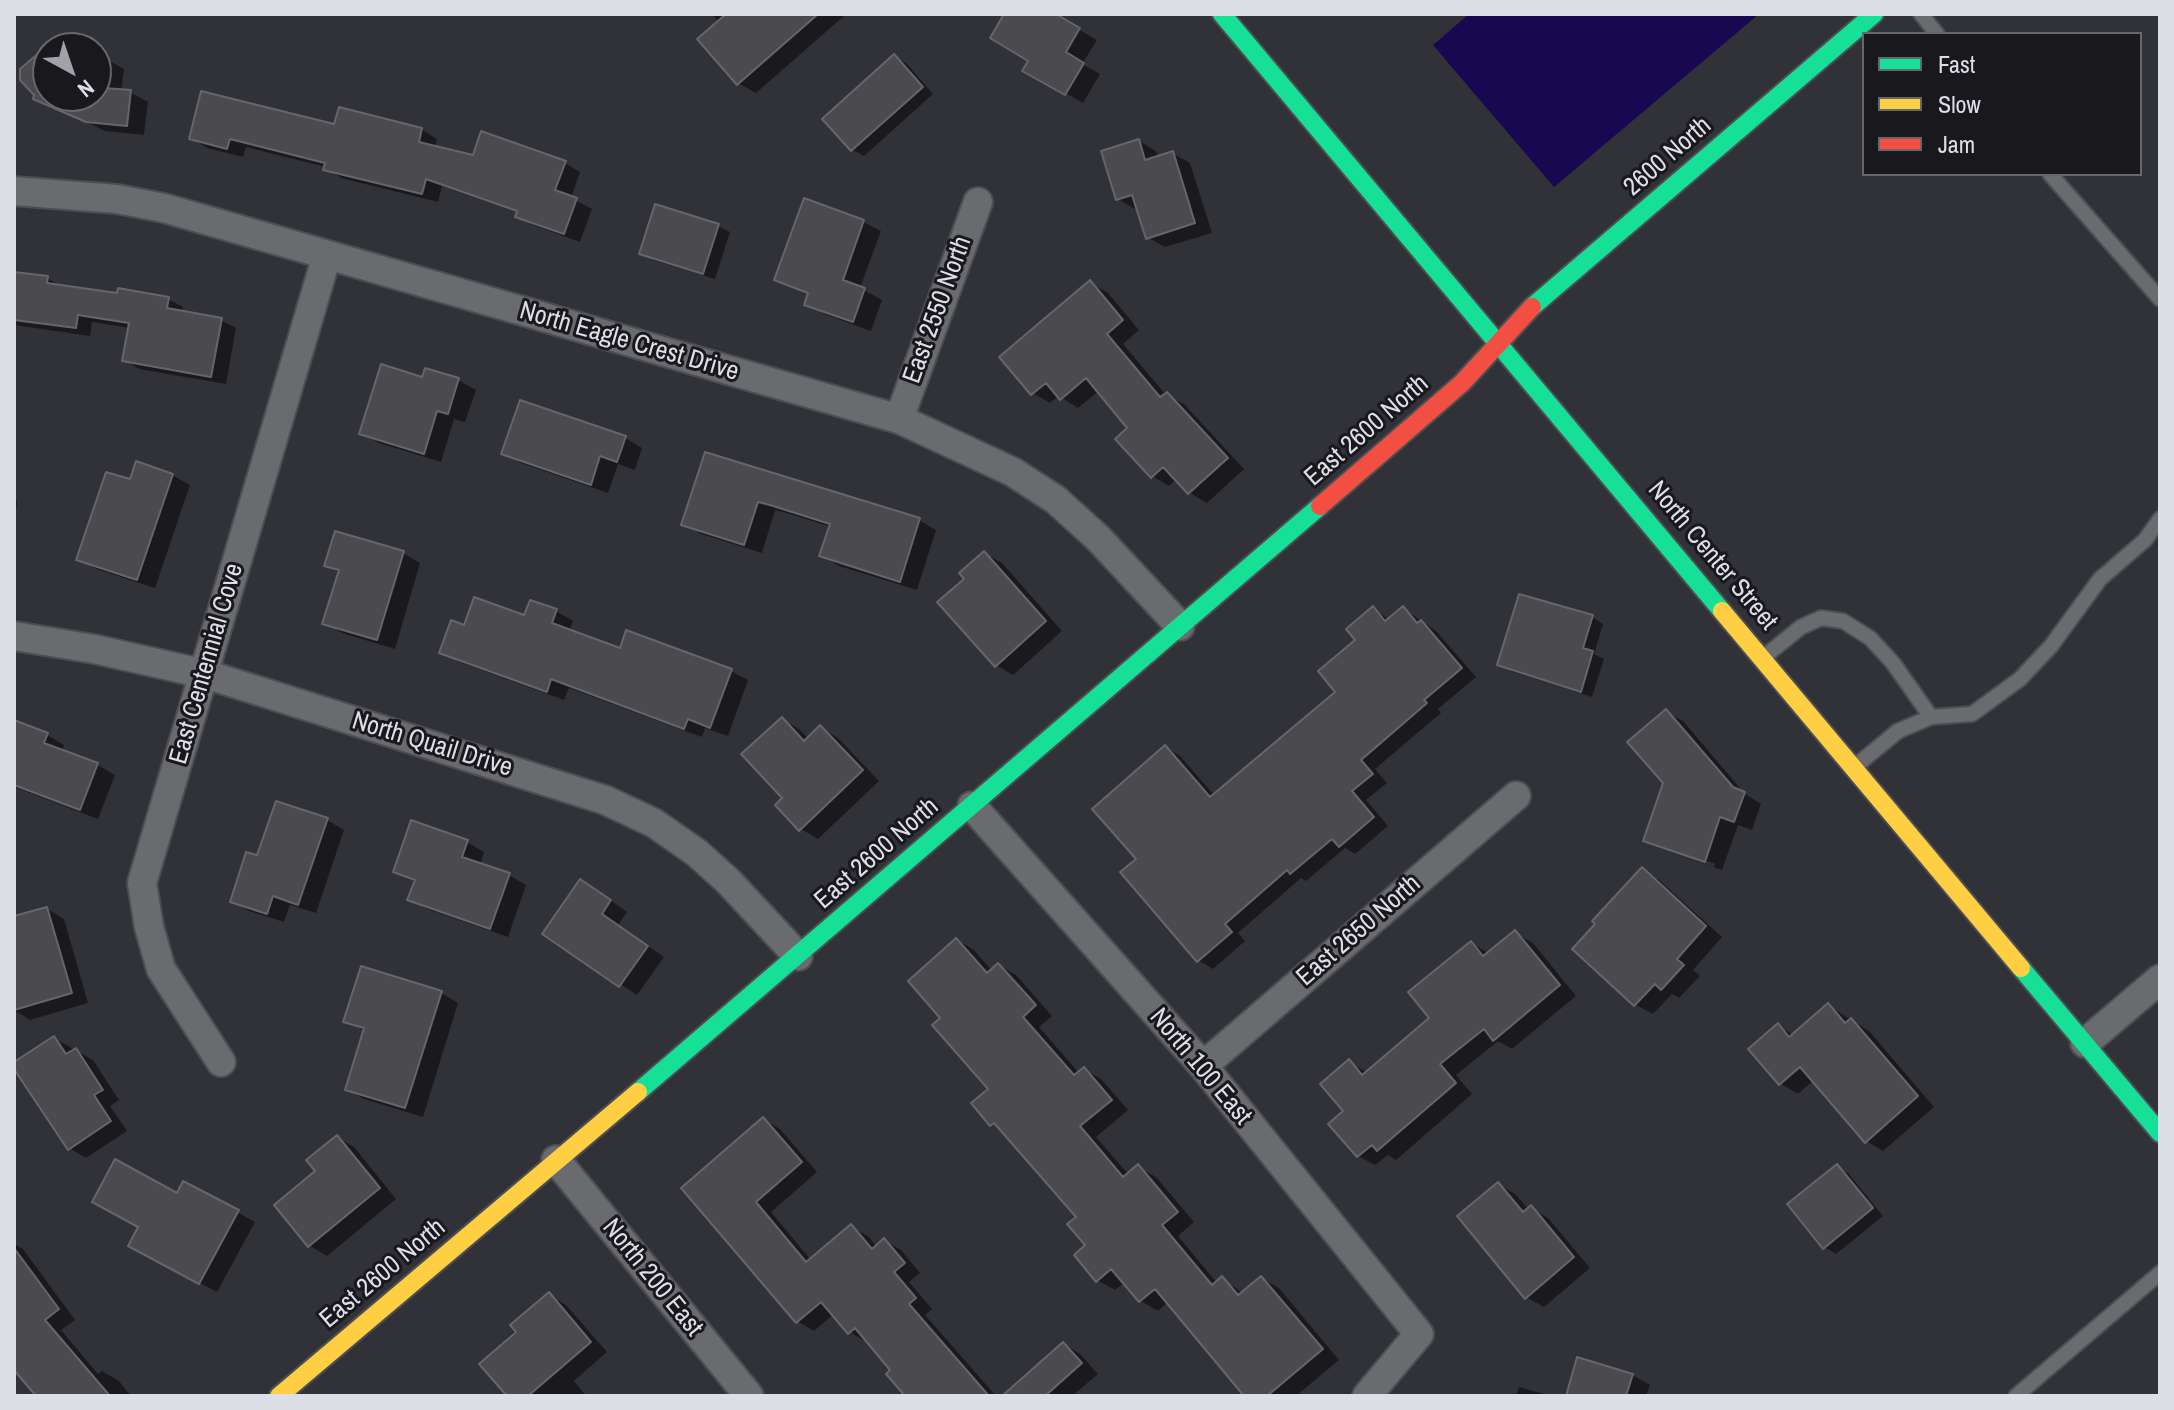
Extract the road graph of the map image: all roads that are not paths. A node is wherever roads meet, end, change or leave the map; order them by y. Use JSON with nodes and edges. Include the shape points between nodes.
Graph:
{"nodes":[{"id":1,"x":1222,"y":14,"type":"edge"},
{"id":2,"x":1874,"y":14,"type":"edge"},
{"id":3,"x":1921,"y":14,"type":"edge"},
{"id":4,"x":1935,"y":32,"type":"edge"},
{"id":5,"x":2052,"y":176,"type":"edge"},
{"id":6,"x":14,"y":191,"type":"edge"},
{"id":7,"x":978,"y":202,"type":"dead end"},
{"id":8,"x":327,"y":255,"type":"junction"},
{"id":9,"x":2160,"y":299,"type":"edge"},
{"id":10,"x":1499,"y":342,"type":"junction"},
{"id":11,"x":899,"y":419,"type":"junction"},
{"id":12,"x":2160,"y":519,"type":"edge"},
{"id":13,"x":1180,"y":626,"type":"junction"},
{"id":14,"x":14,"y":636,"type":"edge"},
{"id":15,"x":1763,"y":658,"type":"junction"},
{"id":16,"x":205,"y":674,"type":"junction"},
{"id":17,"x":1931,"y":717,"type":"junction"},
{"id":18,"x":1854,"y":767,"type":"junction"},
{"id":19,"x":1516,"y":796,"type":"dead end"},
{"id":20,"x":972,"y":806,"type":"junction"},
{"id":21,"x":798,"y":956,"type":"junction"},
{"id":22,"x":2160,"y":979,"type":"edge"},
{"id":23,"x":2085,"y":1043,"type":"junction"},
{"id":24,"x":221,"y":1062,"type":"dead end"},
{"id":25,"x":1203,"y":1066,"type":"junction"},
{"id":26,"x":2160,"y":1133,"type":"edge"},
{"id":27,"x":556,"y":1160,"type":"junction"},
{"id":28,"x":2160,"y":1273,"type":"edge"},
{"id":29,"x":279,"y":1396,"type":"edge"},
{"id":30,"x":749,"y":1396,"type":"edge"},
{"id":31,"x":1367,"y":1396,"type":"edge"},
{"id":32,"x":2016,"y":1396,"type":"edge"}],
"edges":[{"from":1,"to":10,"type":"street","name":"North Center Street"},
{"from":2,"to":10,"type":"street","name":"2600 North","via":[[1532,307]]},
{"from":3,"to":4,"type":"lane"},
{"from":5,"to":9,"type":"lane"},
{"from":6,"to":8,"type":"street","name":"North Eagle Crest Drive","via":[[164,208]]},
{"from":7,"to":11,"type":"street","name":"East 2550 North"},
{"from":8,"to":11,"type":"street","name":"North Eagle Crest Drive"},
{"from":8,"to":16,"type":"street","name":"East Centennial Cove"},
{"from":10,"to":13,"type":"street","name":"East 2600 North","via":[[1462,383]]},
{"from":10,"to":15,"type":"street","name":"North Center Street"},
{"from":11,"to":13,"type":"street","name":"North Eagle Crest Drive","via":[[1013,472],[1056,500]]},
{"from":12,"to":17,"type":"lane","via":[[2145,540],[2100,579],[2020,679],[1972,714]]},
{"from":13,"to":20,"type":"street","name":"East 2600 North"},
{"from":14,"to":16,"type":"street","name":"North Quail Drive"},
{"from":15,"to":17,"type":"lane","via":[[1801,627],[1821,618],[1843,621],[1870,638],[1893,663]]},
{"from":15,"to":18,"type":"street","name":"North Center Street"},
{"from":16,"to":21,"type":"street","name":"North Quail Drive","via":[[605,800],[654,823],[728,881]]},
{"from":16,"to":24,"type":"street","name":"East Centennial Cove","via":[[142,883],[161,969]]},
{"from":17,"to":18,"type":"lane","via":[[1898,731]]},
{"from":18,"to":23,"type":"street","name":"North Center Street"},
{"from":19,"to":25,"type":"street","name":"East 2650 North"},
{"from":20,"to":21,"type":"street","name":"East 2600 North"},
{"from":20,"to":25,"type":"street","name":"North 100 East"},
{"from":21,"to":27,"type":"street","name":"East 2600 North"},
{"from":22,"to":23,"type":"street"},
{"from":23,"to":26,"type":"street","name":"North Center Street"},
{"from":25,"to":31,"type":"street","name":"North 100 East","via":[[1419,1334]]},
{"from":27,"to":29,"type":"street","name":"East 2600 North"},
{"from":27,"to":30,"type":"street","name":"North 200 East"},
{"from":28,"to":32,"type":"lane"}]}
